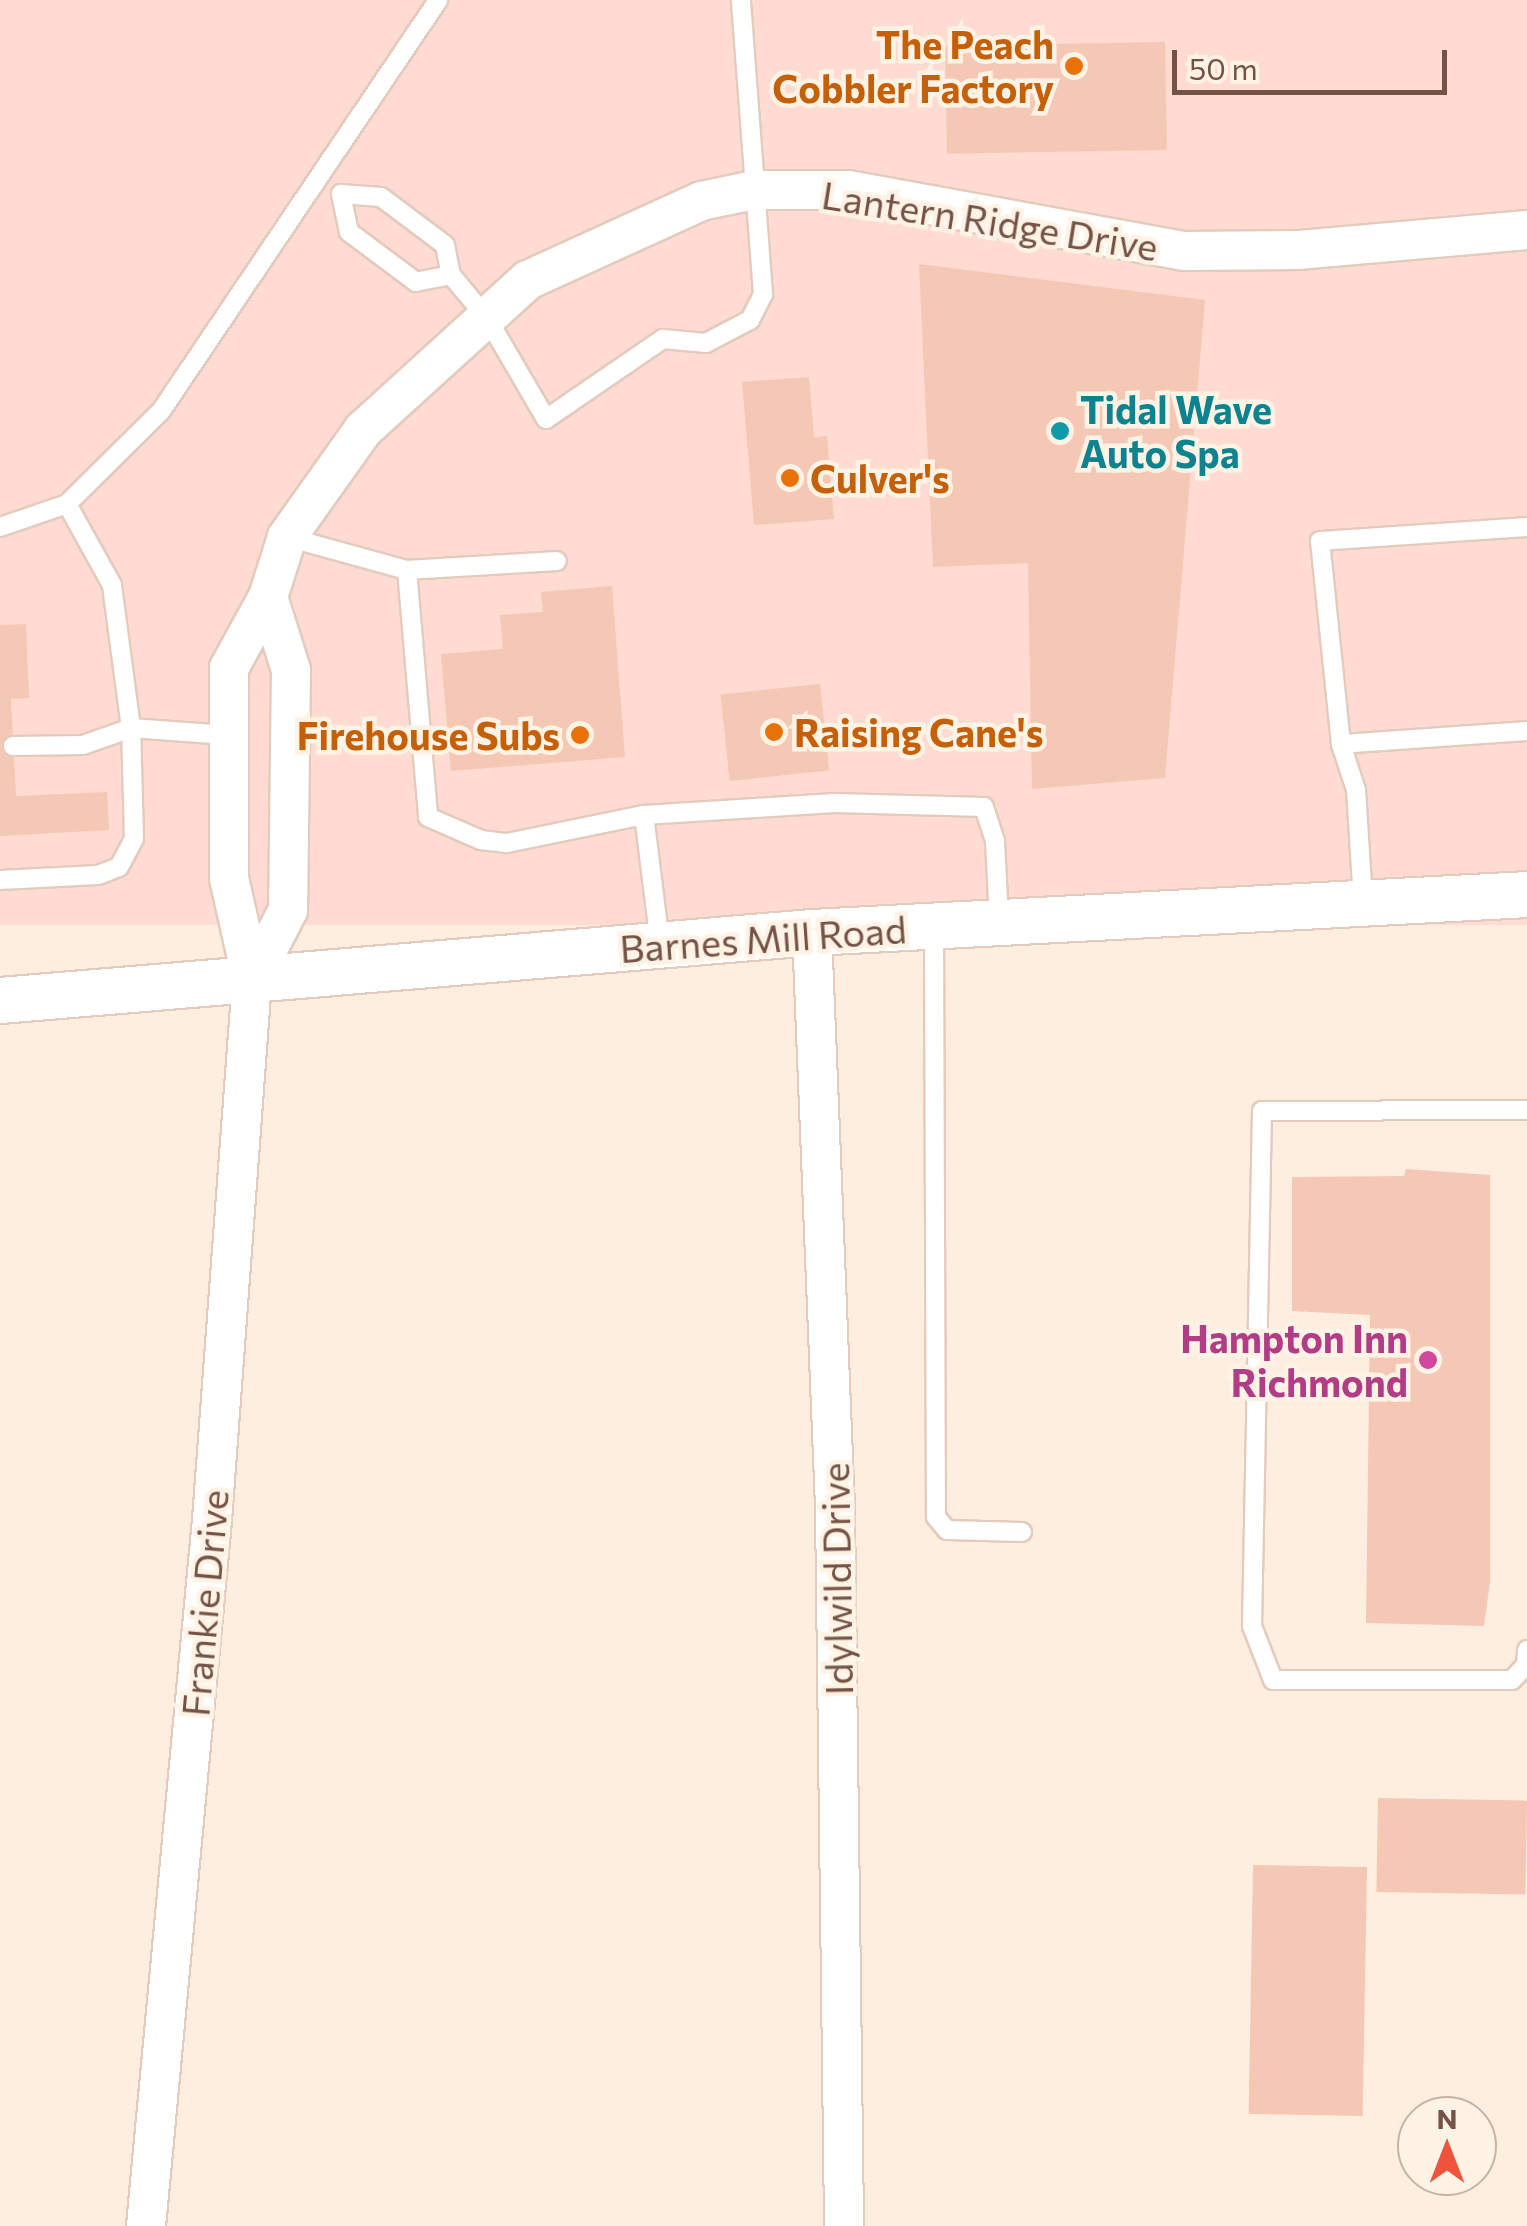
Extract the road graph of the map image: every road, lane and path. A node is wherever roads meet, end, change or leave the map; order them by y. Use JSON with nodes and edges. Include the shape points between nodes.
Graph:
{"nodes":[{"id":1,"x":438,"y":0,"type":"edge"},
{"id":2,"x":741,"y":0,"type":"edge"},
{"id":3,"x":321,"y":178,"type":"junction"},
{"id":4,"x":754,"y":190,"type":"junction"},
{"id":5,"x":341,"y":194,"type":"junction"},
{"id":6,"x":1527,"y":230,"type":"edge"},
{"id":7,"x":450,"y":275,"type":"junction"},
{"id":8,"x":486,"y":318,"type":"junction"},
{"id":9,"x":67,"y":504,"type":"junction"},
{"id":10,"x":1527,"y":526,"type":"edge"},
{"id":11,"x":0,"y":527,"type":"edge"},
{"id":12,"x":287,"y":538,"type":"junction"},
{"id":13,"x":556,"y":561,"type":"dead end"},
{"id":14,"x":407,"y":570,"type":"junction"},
{"id":15,"x":268,"y":597,"type":"junction"},
{"id":16,"x":132,"y":728,"type":"junction"},
{"id":17,"x":1527,"y":731,"type":"edge"},
{"id":18,"x":227,"y":735,"type":"junction"},
{"id":19,"x":1341,"y":744,"type":"junction"},
{"id":20,"x":13,"y":746,"type":"dead end"},
{"id":21,"x":644,"y":816,"type":"junction"},
{"id":22,"x":0,"y":880,"type":"edge"},
{"id":23,"x":1527,"y":894,"type":"edge"},
{"id":24,"x":1362,"y":902,"type":"junction"},
{"id":25,"x":999,"y":922,"type":"junction"},
{"id":26,"x":934,"y":925,"type":"junction"},
{"id":27,"x":812,"y":932,"type":"junction"},
{"id":28,"x":660,"y":948,"type":"junction"},
{"id":29,"x":252,"y":980,"type":"junction"},
{"id":30,"x":0,"y":1000,"type":"edge"},
{"id":31,"x":1527,"y":1110,"type":"edge"},
{"id":32,"x":1022,"y":1532,"type":"dead end"},
{"id":33,"x":1527,"y":1650,"type":"edge"},
{"id":34,"x":146,"y":2226,"type":"edge"},
{"id":35,"x":844,"y":2226,"type":"edge"}],
"edges":[{"from":1,"to":3,"type":"lane"},
{"from":2,"to":4,"type":"lane"},
{"from":3,"to":5,"type":"lane"},
{"from":3,"to":9,"type":"lane","via":[[161,411]]},
{"from":4,"to":6,"type":"street","name":"Lantern Ridge Drive","via":[[848,190],[1184,251],[1299,250]]},
{"from":4,"to":8,"type":"street","name":"Lantern Ridge Drive","via":[[701,200],[635,228],[528,280]]},
{"from":4,"to":8,"type":"lane","via":[[763,294],[750,320],[706,343],[662,339],[546,418]]},
{"from":5,"to":7,"type":"lane","via":[[381,197],[445,245]]},
{"from":5,"to":7,"type":"lane","via":[[349,232],[416,282]]},
{"from":7,"to":8,"type":"lane"},
{"from":8,"to":12,"type":"street","name":"Lantern Ridge Drive","via":[[363,430]]},
{"from":9,"to":11,"type":"lane"},
{"from":9,"to":16,"type":"lane","via":[[112,584]]},
{"from":10,"to":19,"type":"lane","via":[[1320,541]]},
{"from":12,"to":14,"type":"lane"},
{"from":12,"to":15,"type":"street","name":"Lantern Ridge Drive"},
{"from":13,"to":14,"type":"lane"},
{"from":14,"to":21,"type":"lane","via":[[428,817],[481,840],[508,843]]},
{"from":15,"to":18,"type":"street","name":"Lantern Ridge Drive","via":[[229,668]]},
{"from":15,"to":29,"type":"street","via":[[291,670],[288,910]]},
{"from":16,"to":18,"type":"lane"},
{"from":16,"to":20,"type":"lane","via":[[83,745]]},
{"from":16,"to":22,"type":"lane","via":[[134,839],[119,867],[98,875]]},
{"from":17,"to":19,"type":"lane"},
{"from":18,"to":29,"type":"street","name":"Lantern Ridge Drive","via":[[229,878]]},
{"from":19,"to":24,"type":"lane","via":[[1356,790]]},
{"from":21,"to":25,"type":"lane","via":[[835,803],[984,807],[995,840]]},
{"from":21,"to":28,"type":"lane"},
{"from":23,"to":24,"type":"street","name":"Barnes Mill Road"},
{"from":24,"to":25,"type":"street","name":"Barnes Mill Road"},
{"from":25,"to":26,"type":"street","name":"Barnes Mill Road"},
{"from":26,"to":27,"type":"street","name":"Barnes Mill Road"},
{"from":26,"to":32,"type":"lane","via":[[936,1517],[947,1530]]},
{"from":27,"to":28,"type":"street","name":"Barnes Mill Road"},
{"from":27,"to":35,"type":"street","name":"Idylwild Drive","via":[[835,1508]]},
{"from":28,"to":29,"type":"street","name":"Barnes Mill Road"},
{"from":29,"to":30,"type":"street","name":"Barnes Mill Road"},
{"from":29,"to":34,"type":"street","name":"Frankie Drive","via":[[212,1520]]},
{"from":31,"to":33,"type":"lane","via":[[1262,1111],[1252,1626],[1273,1680],[1512,1680],[1526,1665]]}]}
